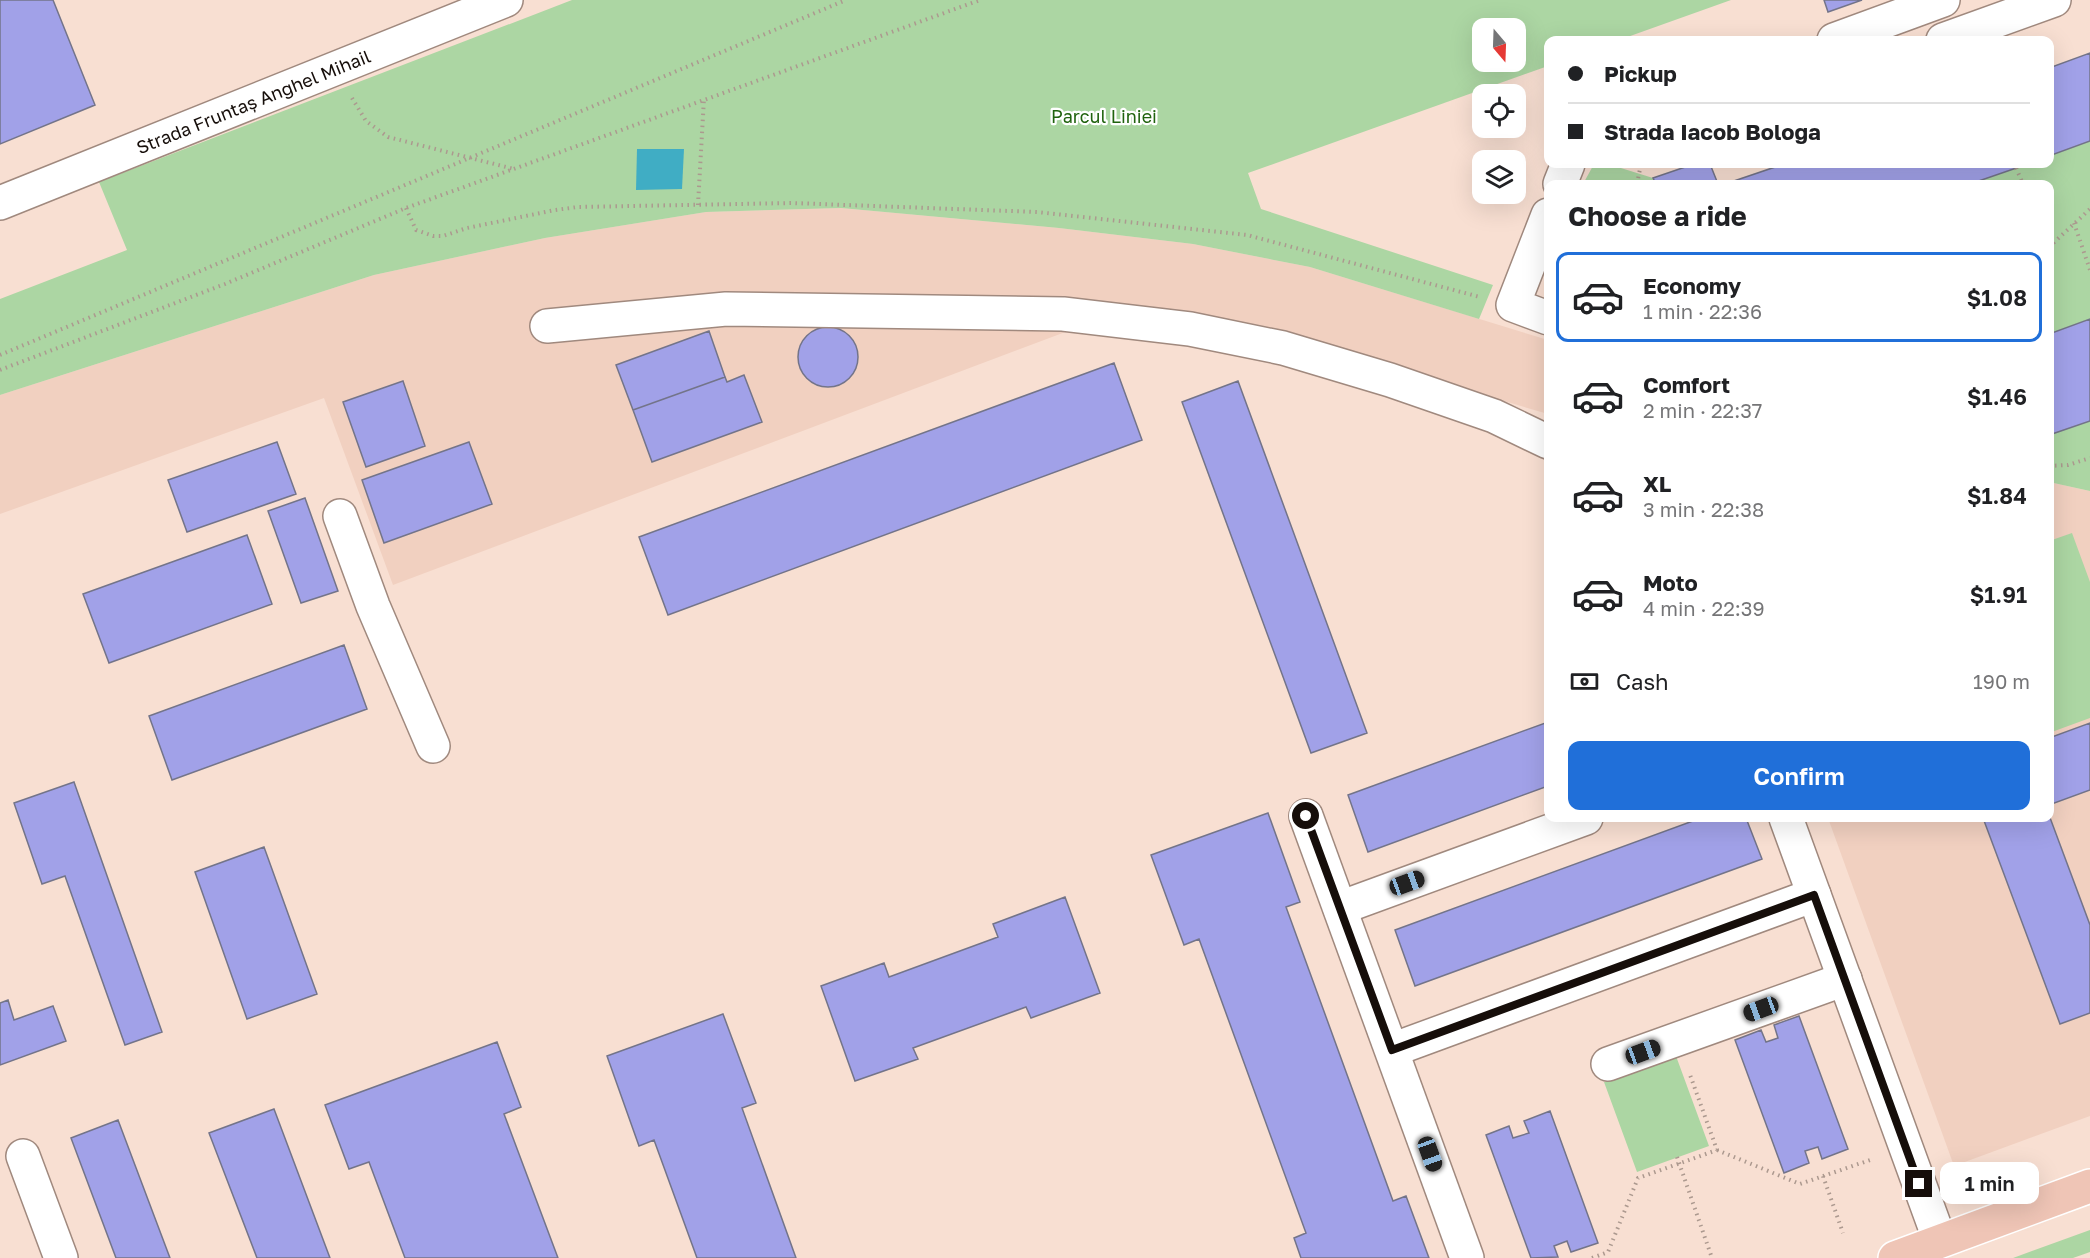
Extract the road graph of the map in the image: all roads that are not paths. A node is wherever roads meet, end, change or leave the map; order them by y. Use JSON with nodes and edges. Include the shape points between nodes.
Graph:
{"nodes":[{"id":1,"x":506,"y":0,"type":"edge"},
{"id":2,"x":1943,"y":0,"type":"edge"},
{"id":3,"x":2054,"y":0,"type":"edge"},
{"id":4,"x":1845,"y":36,"type":"edge"},
{"id":5,"x":1954,"y":36,"type":"edge"},
{"id":6,"x":0,"y":203,"type":"edge"},
{"id":7,"x":1544,"y":225,"type":"edge"},
{"id":8,"x":1544,"y":316,"type":"edge"},
{"id":9,"x":547,"y":326,"type":"dead end"},
{"id":10,"x":1544,"y":440,"type":"edge"},
{"id":11,"x":340,"y":516,"type":"dead end"},
{"id":12,"x":433,"y":746,"type":"dead end"},
{"id":13,"x":1306,"y":816,"type":"dead end"},
{"id":14,"x":1575,"y":822,"type":"edge"},
{"id":15,"x":1787,"y":822,"type":"edge"},
{"id":16,"x":1814,"y":895,"type":"junction"},
{"id":17,"x":1340,"y":908,"type":"junction"},
{"id":18,"x":1845,"y":979,"type":"junction"},
{"id":19,"x":1392,"y":1050,"type":"junction"},
{"id":20,"x":1608,"y":1064,"type":"dead end"},
{"id":21,"x":22,"y":1156,"type":"dead end"},
{"id":22,"x":2090,"y":1186,"type":"edge"},
{"id":23,"x":1940,"y":1241,"type":"junction"},
{"id":24,"x":61,"y":1258,"type":"edge"},
{"id":25,"x":1467,"y":1258,"type":"edge"},
{"id":26,"x":1895,"y":1258,"type":"edge"}],
"edges":[{"from":1,"to":6,"type":"street","name":"Strada Fruntaș Anghel Mihail"},
{"from":2,"to":4,"type":"street"},
{"from":3,"to":5,"type":"street"},
{"from":7,"to":8,"type":"street","via":[[1513,304]]},
{"from":9,"to":10,"type":"street","via":[[726,309],[1063,314],[1190,329],[1283,348],[1494,416]]},
{"from":11,"to":12,"type":"street","via":[[373,606]]},
{"from":13,"to":17,"type":"street"},
{"from":14,"to":17,"type":"street"},
{"from":15,"to":16,"type":"street"},
{"from":16,"to":18,"type":"street"},
{"from":16,"to":19,"type":"street"},
{"from":17,"to":19,"type":"street"},
{"from":18,"to":20,"type":"street"},
{"from":18,"to":23,"type":"street"},
{"from":19,"to":25,"type":"street"},
{"from":21,"to":24,"type":"street"},
{"from":22,"to":23,"type":"main road"},
{"from":23,"to":26,"type":"main road"}]}
